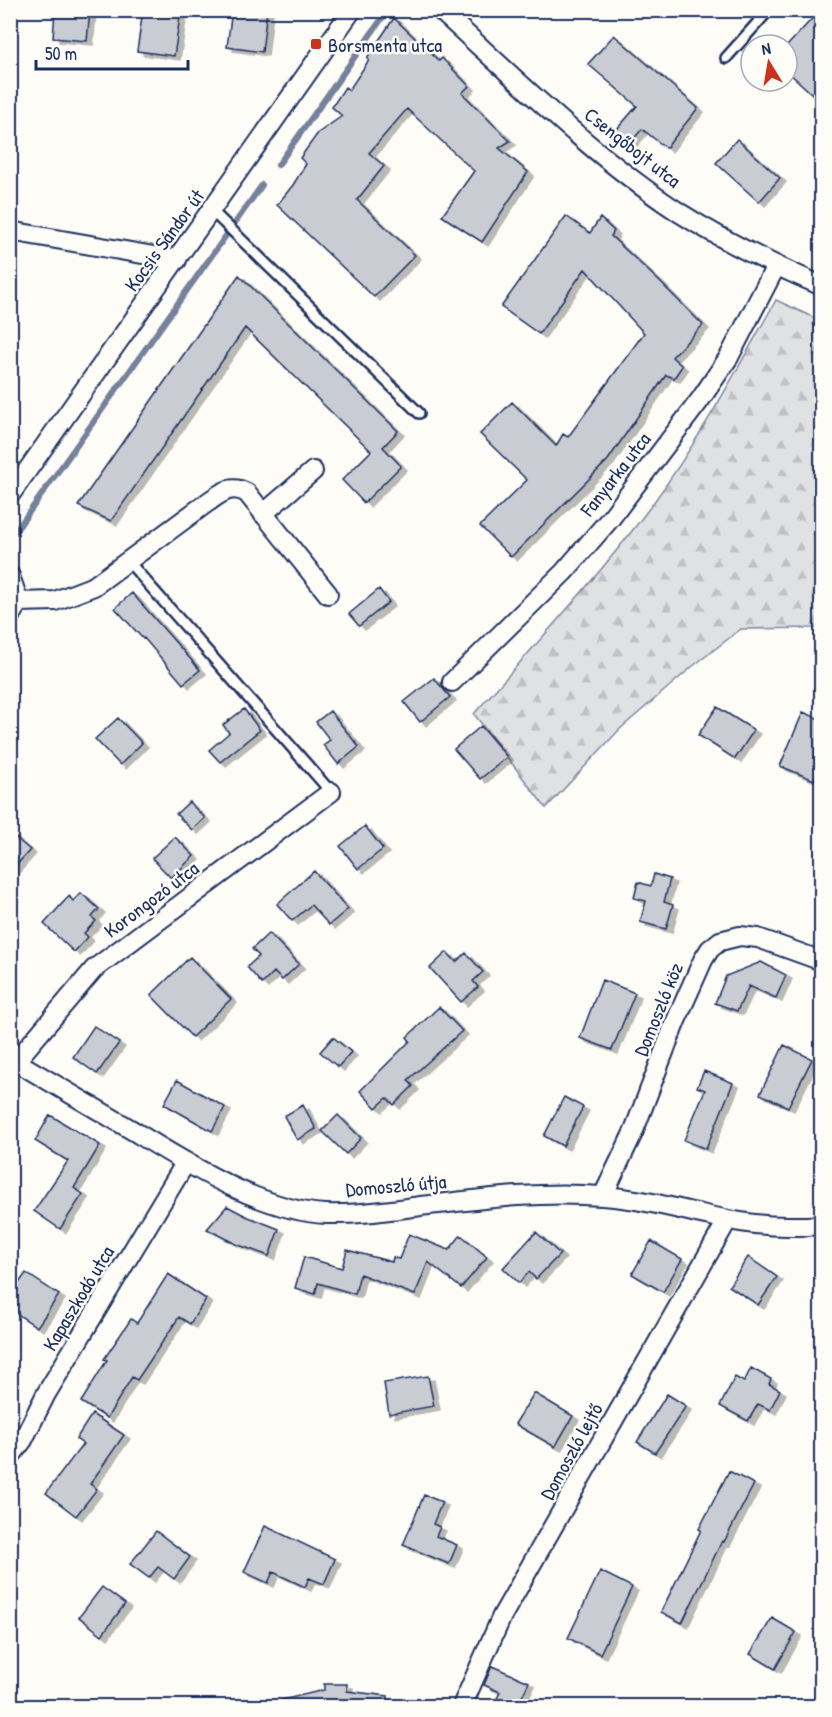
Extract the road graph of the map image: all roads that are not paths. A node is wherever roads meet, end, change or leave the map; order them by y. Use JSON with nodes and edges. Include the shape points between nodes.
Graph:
{"nodes":[{"id":1,"x":352,"y":10,"type":"edge"},
{"id":2,"x":440,"y":10,"type":"edge"},
{"id":3,"x":769,"y":10,"type":"edge"},
{"id":4,"x":726,"y":58,"type":"dead end"},
{"id":5,"x":217,"y":216,"type":"junction"},
{"id":6,"x":10,"y":231,"type":"edge"},
{"id":7,"x":177,"y":260,"type":"junction"},
{"id":8,"x":776,"y":266,"type":"junction"},
{"id":9,"x":822,"y":286,"type":"edge"},
{"id":10,"x":419,"y":413,"type":"dead end"},
{"id":11,"x":313,"y":471,"type":"dead end"},
{"id":12,"x":10,"y":495,"type":"edge"},
{"id":13,"x":263,"y":514,"type":"junction"},
{"id":14,"x":128,"y":561,"type":"junction"},
{"id":15,"x":10,"y":576,"type":"edge"},
{"id":16,"x":328,"y":594,"type":"dead end"},
{"id":17,"x":15,"y":609,"type":"edge"},
{"id":18,"x":452,"y":682,"type":"dead end"},
{"id":19,"x":331,"y":792,"type":"joint"},
{"id":20,"x":822,"y":961,"type":"edge"},
{"id":21,"x":13,"y":1060,"type":"edge"},
{"id":22,"x":186,"y":1162,"type":"junction"},
{"id":23,"x":603,"y":1196,"type":"junction"},
{"id":24,"x":727,"y":1221,"type":"junction"},
{"id":25,"x":822,"y":1224,"type":"edge"},
{"id":26,"x":10,"y":1457,"type":"edge"},
{"id":27,"x":462,"y":1707,"type":"edge"}],
"edges":[{"from":1,"to":5,"type":"street","name":"Kocsis Sándor út"},
{"from":2,"to":8,"type":"street","name":"Csengőbojt utca","via":[[628,175],[681,213]]},
{"from":3,"to":4,"type":"lane"},
{"from":5,"to":7,"type":"street","name":"Kocsis Sándor út"},
{"from":5,"to":10,"type":"lane"},
{"from":6,"to":7,"type":"street"},
{"from":7,"to":12,"type":"street","name":"Kocsis Sándor út"},
{"from":8,"to":9,"type":"street","name":"Csengőbojt utca"},
{"from":8,"to":18,"type":"street","name":"Fanyarka utca","via":[[729,357],[610,519],[564,572]]},
{"from":11,"to":13,"type":"street"},
{"from":13,"to":14,"type":"street","via":[[247,493],[226,490]]},
{"from":13,"to":16,"type":"street"},
{"from":14,"to":17,"type":"street","via":[[94,586],[55,602]]},
{"from":14,"to":19,"type":"lane"},
{"from":15,"to":17,"type":"street"},
{"from":19,"to":21,"type":"street","name":"Korongozó utca","via":[[94,969]]},
{"from":20,"to":23,"type":"street","name":"Domoszló köz","via":[[758,938],[740,936],[720,941],[710,949]]},
{"from":21,"to":22,"type":"street","name":"Domoszló útja"},
{"from":22,"to":23,"type":"street","name":"Domoszló útja","via":[[255,1196],[324,1214],[519,1196]]},
{"from":22,"to":26,"type":"street","name":"Kapaszkodó utca"},
{"from":23,"to":24,"type":"street","name":"Domoszló útja"},
{"from":24,"to":25,"type":"street","name":"Domoszló útja","via":[[774,1227]]},
{"from":24,"to":27,"type":"street","name":"Domoszló lejtő","via":[[502,1616]]}]}
